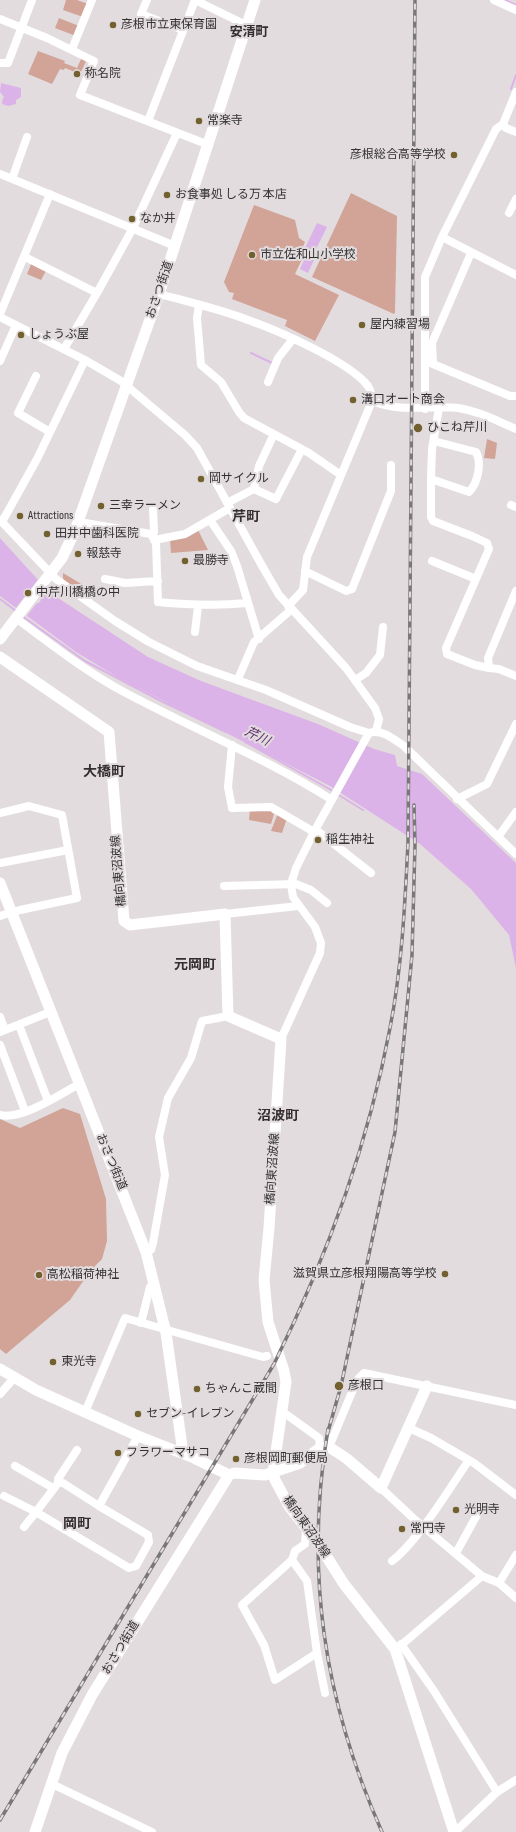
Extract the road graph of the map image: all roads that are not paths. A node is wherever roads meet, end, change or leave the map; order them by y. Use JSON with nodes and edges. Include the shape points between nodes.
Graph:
{"nodes":[{"id":1,"x":32,"y":0,"type":"edge"},
{"id":2,"x":92,"y":0,"type":"edge"},
{"id":3,"x":147,"y":0,"type":"edge"},
{"id":4,"x":195,"y":0,"type":"edge"},
{"id":5,"x":256,"y":0,"type":"edge"},
{"id":6,"x":494,"y":0,"type":"edge"},
{"id":7,"x":516,"y":10,"type":"edge"},
{"id":8,"x":0,"y":19,"type":"edge"},
{"id":9,"x":248,"y":26,"type":"junction"},
{"id":10,"x":22,"y":28,"type":"junction"},
{"id":11,"x":184,"y":30,"type":"junction"},
{"id":12,"x":72,"y":49,"type":"junction"},
{"id":13,"x":0,"y":63,"type":"edge"},
{"id":14,"x":516,"y":92,"type":"edge"},
{"id":15,"x":148,"y":121,"type":"junction"},
{"id":16,"x":503,"y":124,"type":"junction"},
{"id":17,"x":516,"y":132,"type":"edge"},
{"id":18,"x":177,"y":133,"type":"junction"},
{"id":19,"x":27,"y":136,"type":"dead end"},
{"id":20,"x":209,"y":145,"type":"junction"},
{"id":21,"x":0,"y":174,"type":"edge"},
{"id":22,"x":12,"y":179,"type":"junction"},
{"id":23,"x":50,"y":194,"type":"junction"},
{"id":24,"x":516,"y":199,"type":"edge"},
{"id":25,"x":509,"y":213,"type":"dead end"},
{"id":26,"x":133,"y":228,"type":"junction"},
{"id":27,"x":442,"y":237,"type":"junction"},
{"id":28,"x":175,"y":246,"type":"junction"},
{"id":29,"x":471,"y":253,"type":"junction"},
{"id":30,"x":24,"y":257,"type":"junction"},
{"id":31,"x":516,"y":274,"type":"edge"},
{"id":32,"x":97,"y":293,"type":"junction"},
{"id":33,"x":159,"y":294,"type":"junction"},
{"id":34,"x":199,"y":305,"type":"junction"},
{"id":35,"x":0,"y":316,"type":"edge"},
{"id":36,"x":16,"y":325,"type":"junction"},
{"id":37,"x":294,"y":339,"type":"junction"},
{"id":38,"x":64,"y":349,"type":"junction"},
{"id":39,"x":85,"y":360,"type":"junction"},
{"id":40,"x":0,"y":361,"type":"edge"},
{"id":41,"x":429,"y":362,"type":"junction"},
{"id":42,"x":36,"y":376,"type":"dead end"},
{"id":43,"x":268,"y":382,"type":"dead end"},
{"id":44,"x":127,"y":385,"type":"junction"},
{"id":45,"x":516,"y":396,"type":"edge"},
{"id":46,"x":372,"y":401,"type":"junction"},
{"id":47,"x":439,"y":408,"type":"junction"},
{"id":48,"x":425,"y":409,"type":"junction"},
{"id":49,"x":516,"y":429,"type":"edge"},
{"id":50,"x":50,"y":432,"type":"junction"},
{"id":51,"x":274,"y":434,"type":"junction"},
{"id":52,"x":434,"y":442,"type":"junction"},
{"id":53,"x":302,"y":449,"type":"junction"},
{"id":54,"x":391,"y":465,"type":"dead end"},
{"id":55,"x":341,"y":474,"type":"junction"},
{"id":56,"x":431,"y":479,"type":"junction"},
{"id":57,"x":254,"y":490,"type":"junction"},
{"id":58,"x":228,"y":506,"type":"junction"},
{"id":59,"x":153,"y":509,"type":"dead end"},
{"id":60,"x":210,"y":520,"type":"junction"},
{"id":61,"x":1,"y":521,"type":"edge"},
{"id":62,"x":78,"y":522,"type":"junction"},
{"id":63,"x":153,"y":538,"type":"junction"},
{"id":64,"x":432,"y":561,"type":"dead end"},
{"id":65,"x":305,"y":571,"type":"junction"},
{"id":66,"x":49,"y":576,"type":"junction"},
{"id":67,"x":105,"y":579,"type":"dead end"},
{"id":68,"x":476,"y":579,"type":"junction"},
{"id":69,"x":158,"y":581,"type":"junction"},
{"id":70,"x":516,"y":591,"type":"edge"},
{"id":71,"x":247,"y":603,"type":"junction"},
{"id":72,"x":198,"y":606,"type":"junction"},
{"id":73,"x":290,"y":608,"type":"junction"},
{"id":74,"x":19,"y":620,"type":"junction"},
{"id":75,"x":383,"y":627,"type":"dead end"},
{"id":76,"x":195,"y":632,"type":"dead end"},
{"id":77,"x":0,"y":639,"type":"edge"},
{"id":78,"x":259,"y":639,"type":"junction"},
{"id":79,"x":0,"y":657,"type":"edge"},
{"id":80,"x":488,"y":668,"type":"junction"},
{"id":81,"x":516,"y":676,"type":"edge"},
{"id":82,"x":238,"y":679,"type":"junction"},
{"id":83,"x":355,"y":680,"type":"junction"},
{"id":84,"x":516,"y":724,"type":"edge"},
{"id":85,"x":370,"y":734,"type":"junction"},
{"id":86,"x":232,"y":745,"type":"junction"},
{"id":87,"x":333,"y":797,"type":"junction"},
{"id":88,"x":457,"y":799,"type":"junction"},
{"id":89,"x":516,"y":812,"type":"edge"},
{"id":90,"x":0,"y":813,"type":"edge"},
{"id":91,"x":314,"y":830,"type":"junction"},
{"id":92,"x":498,"y":836,"type":"junction"},
{"id":93,"x":68,"y":850,"type":"junction"},
{"id":94,"x":516,"y":854,"type":"edge"},
{"id":95,"x":0,"y":862,"type":"edge"},
{"id":96,"x":371,"y":873,"type":"dead end"},
{"id":97,"x":0,"y":883,"type":"edge"},
{"id":98,"x":291,"y":884,"type":"junction"},
{"id":99,"x":224,"y":886,"type":"dead end"},
{"id":100,"x":327,"y":903,"type":"dead end"},
{"id":101,"x":298,"y":906,"type":"junction"},
{"id":102,"x":12,"y":912,"type":"junction"},
{"id":103,"x":225,"y":914,"type":"junction"},
{"id":104,"x":0,"y":916,"type":"edge"},
{"id":105,"x":50,"y":1012,"type":"junction"},
{"id":106,"x":228,"y":1016,"type":"junction"},
{"id":107,"x":0,"y":1017,"type":"edge"},
{"id":108,"x":19,"y":1025,"type":"junction"},
{"id":109,"x":3,"y":1031,"type":"edge"},
{"id":110,"x":281,"y":1039,"type":"junction"},
{"id":111,"x":0,"y":1045,"type":"edge"},
{"id":112,"x":78,"y":1084,"type":"junction"},
{"id":113,"x":48,"y":1101,"type":"junction"},
{"id":114,"x":25,"y":1111,"type":"junction"},
{"id":115,"x":0,"y":1115,"type":"edge"},
{"id":116,"x":146,"y":1252,"type":"junction"},
{"id":117,"x":156,"y":1285,"type":"junction"},
{"id":118,"x":141,"y":1323,"type":"junction"},
{"id":119,"x":165,"y":1331,"type":"junction"},
{"id":120,"x":267,"y":1356,"type":"dead end"},
{"id":121,"x":0,"y":1369,"type":"edge"},
{"id":122,"x":14,"y":1378,"type":"junction"},
{"id":123,"x":427,"y":1386,"type":"junction"},
{"id":124,"x":0,"y":1394,"type":"edge"},
{"id":125,"x":516,"y":1404,"type":"edge"},
{"id":126,"x":85,"y":1412,"type":"junction"},
{"id":127,"x":282,"y":1412,"type":"junction"},
{"id":128,"x":409,"y":1428,"type":"junction"},
{"id":129,"x":138,"y":1436,"type":"junction"},
{"id":130,"x":325,"y":1447,"type":"junction"},
{"id":131,"x":77,"y":1450,"type":"dead end"},
{"id":132,"x":183,"y":1453,"type":"junction"},
{"id":133,"x":469,"y":1460,"type":"junction"},
{"id":134,"x":15,"y":1466,"type":"dead end"},
{"id":135,"x":273,"y":1473,"type":"junction"},
{"id":136,"x":228,"y":1475,"type":"junction"},
{"id":137,"x":55,"y":1486,"type":"junction"},
{"id":138,"x":381,"y":1488,"type":"junction"},
{"id":139,"x":516,"y":1495,"type":"edge"},
{"id":140,"x":4,"y":1496,"type":"dead end"},
{"id":141,"x":99,"y":1506,"type":"junction"},
{"id":142,"x":36,"y":1512,"type":"junction"},
{"id":143,"x":478,"y":1513,"type":"dead end"},
{"id":144,"x":423,"y":1525,"type":"junction"},
{"id":145,"x":24,"y":1527,"type":"dead end"},
{"id":146,"x":306,"y":1529,"type":"junction"},
{"id":147,"x":456,"y":1553,"type":"junction"},
{"id":148,"x":516,"y":1555,"type":"edge"},
{"id":149,"x":292,"y":1560,"type":"junction"},
{"id":150,"x":392,"y":1561,"type":"dead end"},
{"id":151,"x":482,"y":1576,"type":"junction"},
{"id":152,"x":499,"y":1583,"type":"junction"},
{"id":153,"x":516,"y":1598,"type":"edge"},
{"id":154,"x":398,"y":1647,"type":"junction"},
{"id":155,"x":317,"y":1653,"type":"junction"},
{"id":156,"x":325,"y":1693,"type":"dead end"},
{"id":157,"x":50,"y":1783,"type":"junction"},
{"id":158,"x":515,"y":1784,"type":"edge"},
{"id":159,"x":497,"y":1792,"type":"junction"},
{"id":160,"x":35,"y":1832,"type":"edge"},
{"id":161,"x":152,"y":1832,"type":"edge"},
{"id":162,"x":454,"y":1832,"type":"edge"}],
"edges":[{"from":1,"to":10,"type":"street"},
{"from":2,"to":12,"type":"street"},
{"from":3,"to":11,"type":"street","via":[[142,14]]},
{"from":4,"to":9,"type":"street"},
{"from":4,"to":11,"type":"street"},
{"from":5,"to":9,"type":"street","name":"おさつ街道"},
{"from":6,"to":7,"type":"street"},
{"from":8,"to":10,"type":"street"},
{"from":9,"to":20,"type":"street","name":"おさつ街道"},
{"from":10,"to":12,"type":"street"},
{"from":10,"to":13,"type":"street","via":[[8,63]]},
{"from":11,"to":15,"type":"street"},
{"from":12,"to":15,"type":"street","via":[[94,61],[80,96]]},
{"from":14,"to":16,"type":"street"},
{"from":15,"to":18,"type":"street"},
{"from":16,"to":17,"type":"street"},
{"from":16,"to":27,"type":"street","via":[[496,129]]},
{"from":18,"to":20,"type":"street"},
{"from":18,"to":26,"type":"street"},
{"from":19,"to":22,"type":"street"},
{"from":20,"to":28,"type":"street","name":"おさつ街道"},
{"from":21,"to":22,"type":"street"},
{"from":22,"to":23,"type":"street"},
{"from":23,"to":26,"type":"street"},
{"from":23,"to":30,"type":"street"},
{"from":24,"to":25,"type":"street"},
{"from":26,"to":28,"type":"street"},
{"from":26,"to":32,"type":"street"},
{"from":27,"to":29,"type":"street"},
{"from":27,"to":41,"type":"street","via":[[425,277]]},
{"from":28,"to":33,"type":"street","name":"おさつ街道"},
{"from":29,"to":31,"type":"street"},
{"from":29,"to":41,"type":"street","via":[[432,343]]},
{"from":30,"to":32,"type":"street"},
{"from":30,"to":35,"type":"street"},
{"from":32,"to":38,"type":"street"},
{"from":33,"to":34,"type":"street"},
{"from":33,"to":44,"type":"street","name":"おさつ街道"},
{"from":34,"to":37,"type":"street","via":[[249,320]]},
{"from":34,"to":51,"type":"street","via":[[197,318],[201,365],[221,382],[244,418]]},
{"from":35,"to":36,"type":"street"},
{"from":36,"to":38,"type":"street"},
{"from":36,"to":40,"type":"street"},
{"from":37,"to":43,"type":"street","via":[[278,358]]},
{"from":37,"to":46,"type":"street","via":[[354,373],[368,387]]},
{"from":38,"to":39,"type":"street"},
{"from":39,"to":44,"type":"street"},
{"from":39,"to":50,"type":"street"},
{"from":41,"to":45,"type":"street","via":[[503,394]]},
{"from":41,"to":48,"type":"street"},
{"from":42,"to":50,"type":"street","via":[[18,413]]},
{"from":44,"to":58,"type":"street","via":[[197,448]]},
{"from":44,"to":62,"type":"street","name":"おさつ街道"},
{"from":46,"to":48,"type":"street","via":[[396,407]]},
{"from":46,"to":55,"type":"street"},
{"from":47,"to":48,"type":"street"},
{"from":47,"to":49,"type":"street","via":[[469,410]]},
{"from":47,"to":52,"type":"street"},
{"from":50,"to":61,"type":"street"},
{"from":51,"to":53,"type":"street"},
{"from":51,"to":57,"type":"street","via":[[258,466]]},
{"from":52,"to":56,"type":"street"},
{"from":52,"to":56,"type":"street","via":[[476,452],[480,458],[474,486],[469,492]]},
{"from":53,"to":55,"type":"street"},
{"from":53,"to":57,"type":"street","via":[[276,499]]},
{"from":54,"to":65,"type":"street","via":[[390,492],[352,589],[346,591]]},
{"from":55,"to":65,"type":"street","via":[[307,556]]},
{"from":56,"to":68,"type":"street","via":[[433,521],[487,543],[489,549]]},
{"from":57,"to":58,"type":"street"},
{"from":58,"to":60,"type":"street"},
{"from":58,"to":73,"type":"street"},
{"from":59,"to":63,"type":"street"},
{"from":60,"to":63,"type":"street","via":[[185,534]]},
{"from":60,"to":71,"type":"street","via":[[231,551]]},
{"from":61,"to":66,"type":"street"},
{"from":62,"to":63,"type":"street"},
{"from":62,"to":66,"type":"street","name":"おさつ街道","via":[[67,548]]},
{"from":63,"to":69,"type":"street"},
{"from":64,"to":68,"type":"street"},
{"from":65,"to":73,"type":"street","via":[[303,590]]},
{"from":66,"to":74,"type":"street","name":"おさつ街道"},
{"from":66,"to":82,"type":"street","via":[[149,642],[197,666]]},
{"from":67,"to":69,"type":"street","via":[[125,583]]},
{"from":68,"to":80,"type":"street","via":[[446,648],[448,654]]},
{"from":69,"to":72,"type":"street","via":[[158,602]]},
{"from":70,"to":80,"type":"street","via":[[488,658]]},
{"from":71,"to":72,"type":"street"},
{"from":71,"to":78,"type":"street"},
{"from":72,"to":76,"type":"street"},
{"from":73,"to":78,"type":"street"},
{"from":73,"to":83,"type":"street"},
{"from":74,"to":77,"type":"street","name":"おさつ街道"},
{"from":74,"to":86,"type":"street","via":[[74,661],[123,691]]},
{"from":75,"to":83,"type":"street","via":[[381,652],[366,673]]},
{"from":78,"to":82,"type":"street","via":[[254,642]]},
{"from":79,"to":103,"type":"street","name":"橋向東沼波線","via":[[109,732],[124,921],[130,925]]},
{"from":80,"to":81,"type":"street","via":[[499,669]]},
{"from":82,"to":85,"type":"street"},
{"from":83,"to":85,"type":"street","via":[[378,713],[378,719]]},
{"from":84,"to":88,"type":"street","via":[[487,784]]},
{"from":85,"to":87,"type":"street"},
{"from":85,"to":88,"type":"street","via":[[390,737],[404,746]]},
{"from":86,"to":87,"type":"street"},
{"from":86,"to":91,"type":"street","via":[[228,787],[232,808],[271,807]]},
{"from":87,"to":91,"type":"street"},
{"from":88,"to":92,"type":"street"},
{"from":89,"to":92,"type":"street"},
{"from":90,"to":93,"type":"street","via":[[29,806],[62,816]]},
{"from":91,"to":96,"type":"street"},
{"from":91,"to":98,"type":"street"},
{"from":92,"to":94,"type":"street"},
{"from":93,"to":95,"type":"street"},
{"from":93,"to":102,"type":"street","via":[[77,898]]},
{"from":97,"to":102,"type":"street","name":"おさつ街道"},
{"from":98,"to":99,"type":"street"},
{"from":98,"to":100,"type":"street","via":[[302,886]]},
{"from":98,"to":101,"type":"street","via":[[293,897]]},
{"from":101,"to":103,"type":"street"},
{"from":101,"to":110,"type":"street","via":[[315,927],[321,943],[320,953]]},
{"from":102,"to":104,"type":"street"},
{"from":102,"to":105,"type":"street","name":"おさつ街道"},
{"from":103,"to":106,"type":"street"},
{"from":105,"to":108,"type":"street"},
{"from":105,"to":112,"type":"street","name":"おさつ街道"},
{"from":106,"to":110,"type":"street"},
{"from":106,"to":116,"type":"street","via":[[202,1020],[191,1058],[168,1098],[159,1137],[165,1175],[153,1243]]},
{"from":107,"to":109,"type":"street"},
{"from":108,"to":109,"type":"street"},
{"from":108,"to":113,"type":"street"},
{"from":110,"to":127,"type":"street","name":"橋向東沼波線","via":[[264,1280],[268,1322],[286,1382]]},
{"from":111,"to":114,"type":"street"},
{"from":112,"to":113,"type":"street"},
{"from":112,"to":116,"type":"street","name":"おさつ街道","via":[[127,1199]]},
{"from":113,"to":114,"type":"street"},
{"from":114,"to":115,"type":"street","via":[[16,1116]]},
{"from":116,"to":117,"type":"street","name":"おさつ街道"},
{"from":117,"to":118,"type":"street","via":[[150,1287]]},
{"from":117,"to":119,"type":"street","name":"おさつ街道"},
{"from":118,"to":119,"type":"street"},
{"from":118,"to":126,"type":"street","via":[[125,1318]]},
{"from":119,"to":120,"type":"street"},
{"from":119,"to":132,"type":"street","name":"おさつ街道"},
{"from":121,"to":122,"type":"street"},
{"from":122,"to":124,"type":"street"},
{"from":122,"to":126,"type":"street"},
{"from":123,"to":125,"type":"street"},
{"from":123,"to":128,"type":"street"},
{"from":123,"to":130,"type":"street","via":[[370,1374],[361,1375]]},
{"from":126,"to":129,"type":"street"},
{"from":127,"to":130,"type":"street","via":[[319,1438]]},
{"from":127,"to":135,"type":"street","name":"橋向東沼波線"},
{"from":128,"to":133,"type":"street"},
{"from":128,"to":138,"type":"street"},
{"from":129,"to":132,"type":"street"},
{"from":129,"to":141,"type":"street"},
{"from":130,"to":135,"type":"street","via":[[300,1463]]},
{"from":130,"to":138,"type":"street","via":[[346,1458]]},
{"from":131,"to":137,"type":"street"},
{"from":132,"to":136,"type":"street"},
{"from":133,"to":139,"type":"street"},
{"from":133,"to":144,"type":"street"},
{"from":134,"to":137,"type":"street"},
{"from":135,"to":136,"type":"street"},
{"from":135,"to":146,"type":"street","name":"橋向東沼波線","via":[[289,1506]]},
{"from":136,"to":157,"type":"street","name":"おさつ街道","via":[[92,1695],[62,1753]]},
{"from":137,"to":141,"type":"street","via":[[63,1483]]},
{"from":137,"to":142,"type":"street"},
{"from":138,"to":144,"type":"street"},
{"from":140,"to":142,"type":"street"},
{"from":141,"to":142,"type":"street","via":[[148,1535],[150,1542],[136,1566],[129,1568]]},
{"from":142,"to":145,"type":"street"},
{"from":143,"to":147,"type":"street"},
{"from":144,"to":147,"type":"street"},
{"from":144,"to":150,"type":"street","via":[[400,1555]]},
{"from":146,"to":149,"type":"street","via":[[305,1544],[295,1551]]},
{"from":146,"to":154,"type":"street","name":"橋向東沼波線","via":[[344,1584]]},
{"from":147,"to":151,"type":"street"},
{"from":148,"to":152,"type":"street"},
{"from":149,"to":155,"type":"street","via":[[307,1581]]},
{"from":149,"to":155,"type":"street","via":[[242,1605],[264,1645],[275,1680]]},
{"from":151,"to":152,"type":"street"},
{"from":151,"to":154,"type":"street"},
{"from":152,"to":153,"type":"street"},
{"from":154,"to":159,"type":"street","via":[[434,1691]]},
{"from":154,"to":162,"type":"street","name":"橋向東沼波線"},
{"from":155,"to":156,"type":"street"},
{"from":157,"to":160,"type":"street","name":"おさつ街道"},
{"from":157,"to":161,"type":"street"},
{"from":158,"to":159,"type":"street"},
{"from":159,"to":162,"type":"street"}]}
